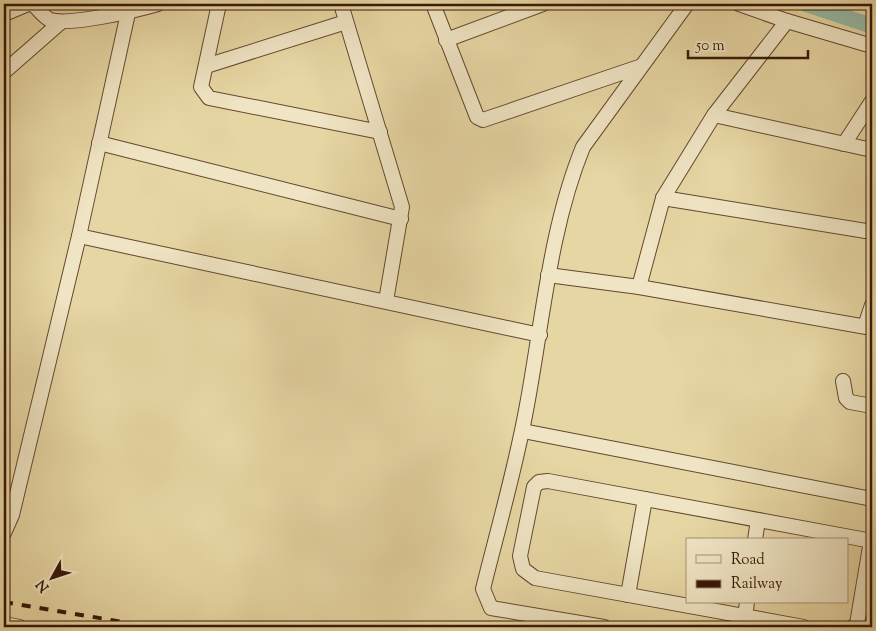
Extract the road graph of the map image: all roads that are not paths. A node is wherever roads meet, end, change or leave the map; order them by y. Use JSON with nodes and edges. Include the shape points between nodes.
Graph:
{"nodes":[{"id":1,"x":28,"y":4,"type":"edge"},
{"id":2,"x":33,"y":4,"type":"edge"},
{"id":3,"x":158,"y":4,"type":"edge"},
{"id":4,"x":219,"y":4,"type":"edge"},
{"id":5,"x":341,"y":4,"type":"edge"},
{"id":6,"x":433,"y":4,"type":"edge"},
{"id":7,"x":543,"y":4,"type":"edge"},
{"id":8,"x":688,"y":4,"type":"edge"},
{"id":9,"x":739,"y":4,"type":"edge"},
{"id":10,"x":129,"y":8,"type":"edge"},
{"id":11,"x":4,"y":14,"type":"edge"},
{"id":12,"x":61,"y":22,"type":"junction"},
{"id":13,"x":346,"y":22,"type":"junction"},
{"id":14,"x":786,"y":22,"type":"junction"},
{"id":15,"x":446,"y":40,"type":"junction"},
{"id":16,"x":872,"y":46,"type":"edge"},
{"id":17,"x":206,"y":66,"type":"junction"},
{"id":18,"x":639,"y":67,"type":"junction"},
{"id":19,"x":4,"y":72,"type":"edge"},
{"id":20,"x":872,"y":101,"type":"edge"},
{"id":21,"x":714,"y":115,"type":"junction"},
{"id":22,"x":380,"y":132,"type":"junction"},
{"id":23,"x":99,"y":143,"type":"junction"},
{"id":24,"x":844,"y":144,"type":"junction"},
{"id":25,"x":872,"y":150,"type":"edge"},
{"id":26,"x":663,"y":198,"type":"junction"},
{"id":27,"x":401,"y":219,"type":"junction"},
{"id":28,"x":872,"y":232,"type":"edge"},
{"id":29,"x":78,"y":236,"type":"junction"},
{"id":30,"x":548,"y":275,"type":"junction"},
{"id":31,"x":638,"y":287,"type":"junction"},
{"id":32,"x":386,"y":301,"type":"junction"},
{"id":33,"x":872,"y":305,"type":"edge"},
{"id":34,"x":868,"y":327,"type":"edge"},
{"id":35,"x":540,"y":334,"type":"junction"},
{"id":36,"x":843,"y":381,"type":"dead end"},
{"id":37,"x":872,"y":406,"type":"edge"},
{"id":38,"x":523,"y":432,"type":"junction"},
{"id":39,"x":645,"y":499,"type":"junction"},
{"id":40,"x":872,"y":499,"type":"edge"},
{"id":41,"x":758,"y":520,"type":"junction"},
{"id":42,"x":4,"y":533,"type":"edge"},
{"id":43,"x":755,"y":538,"type":"edge"},
{"id":44,"x":872,"y":541,"type":"edge"},
{"id":45,"x":628,"y":596,"type":"junction"},
{"id":46,"x":747,"y":604,"type":"edge"},
{"id":47,"x":745,"y":617,"type":"junction"},
{"id":48,"x":604,"y":627,"type":"edge"},
{"id":49,"x":804,"y":627,"type":"edge"},
{"id":50,"x":854,"y":627,"type":"edge"}],
"edges":[{"from":1,"to":11,"type":"street"},
{"from":2,"to":12,"type":"street","via":[[49,19]]},
{"from":3,"to":10,"type":"street"},
{"from":4,"to":17,"type":"street"},
{"from":5,"to":13,"type":"street"},
{"from":6,"to":15,"type":"street"},
{"from":7,"to":15,"type":"street"},
{"from":8,"to":18,"type":"street"},
{"from":9,"to":14,"type":"street"},
{"from":10,"to":12,"type":"street"},
{"from":10,"to":23,"type":"street"},
{"from":12,"to":19,"type":"street"},
{"from":13,"to":17,"type":"street"},
{"from":13,"to":22,"type":"street"},
{"from":14,"to":16,"type":"street"},
{"from":14,"to":21,"type":"street"},
{"from":15,"to":18,"type":"street","via":[[476,117],[483,120]]},
{"from":17,"to":22,"type":"street","via":[[201,87],[209,98]]},
{"from":18,"to":30,"type":"street","via":[[583,147],[568,189]]},
{"from":20,"to":24,"type":"street"},
{"from":21,"to":24,"type":"street"},
{"from":21,"to":26,"type":"street"},
{"from":22,"to":27,"type":"street","via":[[400,198]]},
{"from":23,"to":27,"type":"street"},
{"from":23,"to":29,"type":"street"},
{"from":24,"to":25,"type":"street"},
{"from":26,"to":28,"type":"street"},
{"from":26,"to":31,"type":"street"},
{"from":27,"to":32,"type":"street"},
{"from":29,"to":32,"type":"street"},
{"from":29,"to":42,"type":"street","via":[[12,515]]},
{"from":30,"to":31,"type":"street"},
{"from":30,"to":35,"type":"street"},
{"from":31,"to":34,"type":"street"},
{"from":32,"to":35,"type":"street"},
{"from":33,"to":34,"type":"street"},
{"from":35,"to":38,"type":"street"},
{"from":36,"to":37,"type":"street","via":[[846,398],[850,402]]},
{"from":38,"to":40,"type":"street"},
{"from":38,"to":48,"type":"street","via":[[483,589],[486,600],[491,608]]},
{"from":39,"to":41,"type":"street"},
{"from":39,"to":45,"type":"street"},
{"from":39,"to":45,"type":"street","via":[[539,482],[534,487],[520,556],[523,569],[534,578]]},
{"from":41,"to":43,"type":"street"},
{"from":41,"to":44,"type":"street"},
{"from":44,"to":50,"type":"street"},
{"from":45,"to":47,"type":"street"},
{"from":46,"to":47,"type":"street"},
{"from":47,"to":49,"type":"street"}]}
